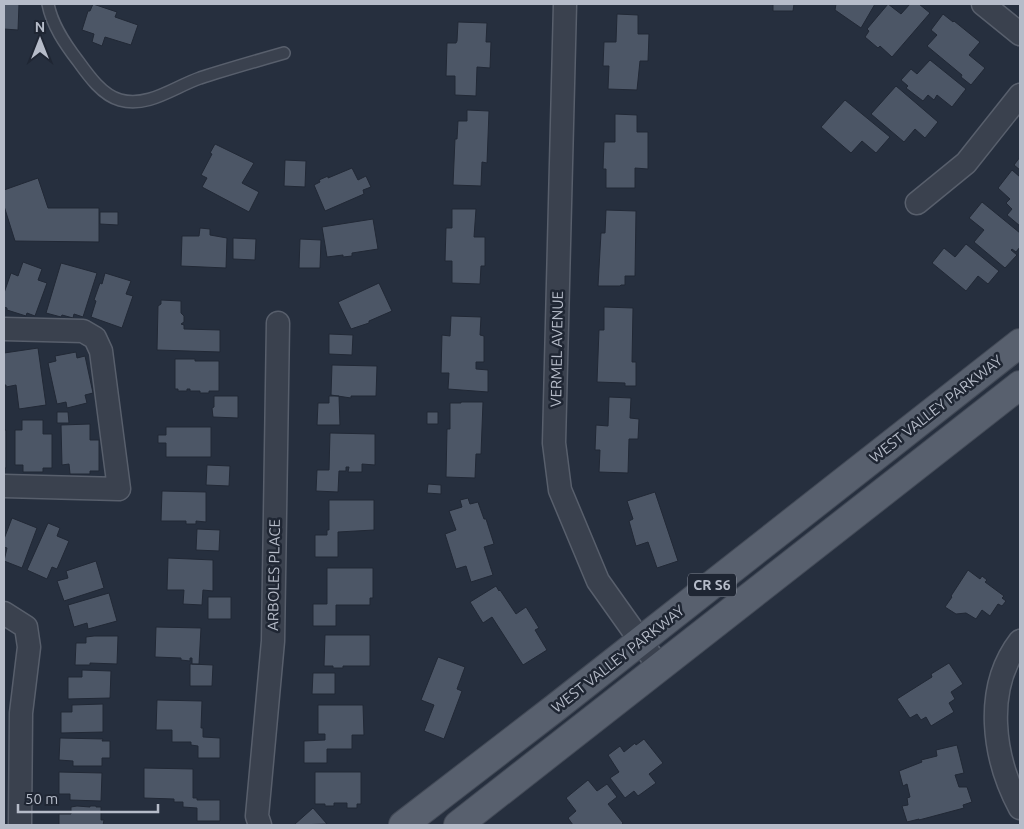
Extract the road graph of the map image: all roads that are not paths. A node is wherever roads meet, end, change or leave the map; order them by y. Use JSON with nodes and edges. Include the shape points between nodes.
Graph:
{"nodes":[{"id":1,"x":48,"y":4,"type":"edge"},
{"id":2,"x":565,"y":4,"type":"edge"},
{"id":3,"x":983,"y":4,"type":"edge"},
{"id":4,"x":1020,"y":34,"type":"edge"},
{"id":5,"x":284,"y":53,"type":"dead end"},
{"id":6,"x":1020,"y":95,"type":"edge"},
{"id":7,"x":917,"y":203,"type":"dead end"},
{"id":8,"x":278,"y":323,"type":"dead end"},
{"id":9,"x":4,"y":329,"type":"edge"},
{"id":10,"x":1020,"y":343,"type":"edge"},
{"id":11,"x":1019,"y":391,"type":"edge"},
{"id":12,"x":4,"y":486,"type":"edge"},
{"id":13,"x":4,"y":613,"type":"edge"},
{"id":14,"x":641,"y":641,"type":"junction"},
{"id":15,"x":1020,"y":642,"type":"edge"},
{"id":16,"x":660,"y":667,"type":"junction"},
{"id":17,"x":12,"y":788,"type":"edge"},
{"id":18,"x":1020,"y":808,"type":"edge"},
{"id":19,"x":20,"y":825,"type":"edge"},
{"id":20,"x":260,"y":825,"type":"edge"},
{"id":21,"x":403,"y":825,"type":"edge"},
{"id":22,"x":458,"y":825,"type":"edge"}],
"edges":[{"from":1,"to":5,"type":"lane","via":[[53,22],[75,58],[101,89],[119,100],[155,98],[197,79]]},
{"from":2,"to":14,"type":"street","name":"VERMEL AVENUE","via":[[554,443],[560,490],[598,581]]},
{"from":3,"to":4,"type":"street"},
{"from":6,"to":7,"type":"street","via":[[966,163]]},
{"from":8,"to":20,"type":"street","name":"ARBOLES PLACE","via":[[273,641],[258,816]]},
{"from":9,"to":12,"type":"street","via":[[83,331],[95,338],[101,351],[119,489]]},
{"from":10,"to":14,"type":"main road","name":"WEST VALLEY PARKWAY","number":"CR S6"},
{"from":11,"to":16,"type":"main road","number":"CR S6"},
{"from":13,"to":17,"type":"street","via":[[26,627],[29,647]]},
{"from":14,"to":16,"type":"street","name":"VERMEL AVENUE"},
{"from":14,"to":21,"type":"main road","name":"WEST VALLEY PARKWAY","number":"CR S6"},
{"from":15,"to":18,"type":"street","via":[[1004,668],[996,712],[997,739],[1012,793]]},
{"from":16,"to":22,"type":"main road","number":"CR S6"},
{"from":17,"to":19,"type":"street"}]}
